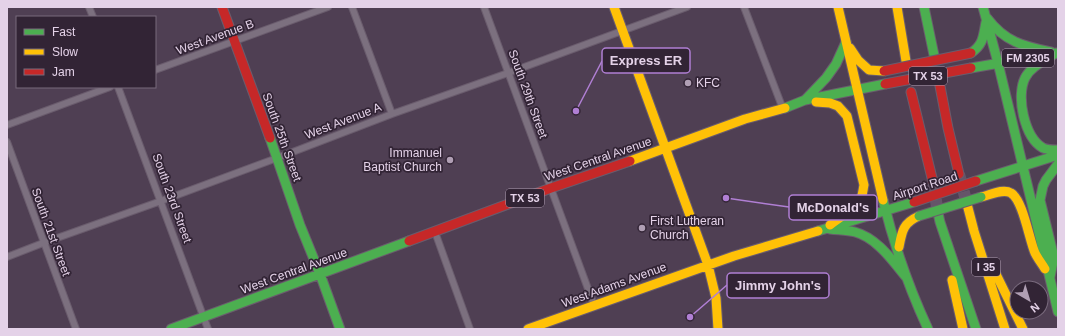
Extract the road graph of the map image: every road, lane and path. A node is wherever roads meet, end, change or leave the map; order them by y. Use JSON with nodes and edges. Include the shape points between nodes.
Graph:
{"nodes":[{"id":1,"x":222,"y":7,"type":"edge"},
{"id":2,"x":328,"y":7,"type":"edge"},
{"id":3,"x":352,"y":7,"type":"edge"},
{"id":4,"x":484,"y":7,"type":"edge"},
{"id":5,"x":614,"y":7,"type":"edge"},
{"id":6,"x":687,"y":7,"type":"edge"},
{"id":7,"x":744,"y":7,"type":"edge"},
{"id":8,"x":838,"y":7,"type":"edge"},
{"id":9,"x":897,"y":7,"type":"edge"},
{"id":10,"x":924,"y":7,"type":"edge"},
{"id":11,"x":983,"y":7,"type":"edge"},
{"id":12,"x":987,"y":18,"type":"junction"},
{"id":13,"x":623,"y":31,"type":"junction"},
{"id":14,"x":234,"y":41,"type":"junction"},
{"id":15,"x":846,"y":42,"type":"junction"},
{"id":16,"x":1057,"y":53,"type":"edge"},
{"id":17,"x":934,"y":55,"type":"dead end"},
{"id":18,"x":906,"y":61,"type":"dead end"},
{"id":19,"x":998,"y":63,"type":"junction"},
{"id":20,"x":156,"y":70,"type":"edge"},
{"id":21,"x":508,"y":74,"type":"junction"},
{"id":22,"x":940,"y":86,"type":"dead end"},
{"id":23,"x":107,"y":88,"type":"edge"},
{"id":24,"x":118,"y":88,"type":"edge"},
{"id":25,"x":857,"y":90,"type":"junction"},
{"id":26,"x":911,"y":92,"type":"dead end"},
{"id":27,"x":805,"y":100,"type":"junction"},
{"id":28,"x":783,"y":109,"type":"junction"},
{"id":29,"x":392,"y":114,"type":"junction"},
{"id":30,"x":7,"y":126,"type":"edge"},
{"id":31,"x":7,"y":142,"type":"edge"},
{"id":32,"x":666,"y":148,"type":"junction"},
{"id":33,"x":1058,"y":150,"type":"edge"},
{"id":34,"x":1058,"y":155,"type":"edge"},
{"id":35,"x":277,"y":158,"type":"junction"},
{"id":36,"x":1058,"y":164,"type":"edge"},
{"id":37,"x":1023,"y":166,"type":"junction"},
{"id":38,"x":959,"y":174,"type":"tunnel mouth"},
{"id":39,"x":933,"y":182,"type":"tunnel mouth"},
{"id":40,"x":551,"y":188,"type":"junction"},
{"id":41,"x":161,"y":201,"type":"junction"},
{"id":42,"x":967,"y":204,"type":"tunnel mouth"},
{"id":43,"x":886,"y":211,"type":"junction"},
{"id":44,"x":826,"y":228,"type":"junction"},
{"id":45,"x":974,"y":231,"type":"junction"},
{"id":46,"x":435,"y":232,"type":"junction"},
{"id":47,"x":43,"y":243,"type":"junction"},
{"id":48,"x":898,"y":249,"type":"junction"},
{"id":49,"x":7,"y":257,"type":"edge"},
{"id":50,"x":708,"y":265,"type":"junction"},
{"id":51,"x":320,"y":274,"type":"junction"},
{"id":52,"x":906,"y":277,"type":"junction"},
{"id":53,"x":1050,"y":277,"type":"junction"},
{"id":54,"x":594,"y":305,"type":"junction"},
{"id":55,"x":1058,"y":312,"type":"edge"},
{"id":56,"x":204,"y":318,"type":"junction"},
{"id":57,"x":76,"y":329,"type":"edge"},
{"id":58,"x":171,"y":329,"type":"edge"},
{"id":59,"x":208,"y":329,"type":"edge"},
{"id":60,"x":340,"y":329,"type":"edge"},
{"id":61,"x":470,"y":329,"type":"edge"},
{"id":62,"x":528,"y":329,"type":"edge"},
{"id":63,"x":718,"y":329,"type":"edge"},
{"id":64,"x":928,"y":329,"type":"edge"},
{"id":65,"x":963,"y":329,"type":"edge"},
{"id":66,"x":976,"y":329,"type":"edge"},
{"id":67,"x":1005,"y":329,"type":"edge"},
{"id":68,"x":1023,"y":329,"type":"edge"}],
"edges":[{"from":1,"to":14,"type":"main road","name":"South 25th Street"},
{"from":2,"to":14,"type":"street","name":"West Avenue B"},
{"from":3,"to":29,"type":"street"},
{"from":4,"to":21,"type":"street","name":"South 29th Street"},
{"from":5,"to":13,"type":"main road"},
{"from":6,"to":13,"type":"street","name":"West Avenue A"},
{"from":7,"to":28,"type":"street"},
{"from":8,"to":15,"type":"main road"},
{"from":9,"to":18,"type":"main road"},
{"from":10,"to":17,"type":"main road"},
{"from":11,"to":12,"type":"main road"},
{"from":12,"to":15,"type":"main road","bridge":true,"via":[[982,44],[971,53],[884,71],[869,70],[858,60]]},
{"from":12,"to":16,"type":"main road","via":[[998,31],[1011,40]]},
{"from":12,"to":19,"type":"main road"},
{"from":13,"to":21,"type":"street","name":"West Avenue A"},
{"from":13,"to":32,"type":"main road"},
{"from":14,"to":20,"type":"street","name":"West Avenue B"},
{"from":14,"to":35,"type":"main road","name":"South 25th Street"},
{"from":15,"to":25,"type":"main road"},
{"from":15,"to":27,"type":"main road","via":[[836,64]]},
{"from":16,"to":19,"type":"main road","number":"FM 2305"},
{"from":16,"to":33,"type":"main road","via":[[1025,76],[1021,87],[1021,108],[1035,140],[1044,149]]},
{"from":19,"to":25,"type":"main road","name":"West Central Avenue","number":"TX 53","bridge":true},
{"from":19,"to":37,"type":"main road"},
{"from":21,"to":29,"type":"street","name":"West Avenue A"},
{"from":21,"to":40,"type":"street","name":"South 29th Street"},
{"from":22,"to":38,"type":"main road"},
{"from":23,"to":30,"type":"street"},
{"from":24,"to":41,"type":"street","name":"South 23rd Street"},
{"from":25,"to":27,"type":"main road","name":"West Central Avenue","number":"TX 53"},
{"from":25,"to":43,"type":"main road"},
{"from":26,"to":39,"type":"main road"},
{"from":27,"to":28,"type":"main road","name":"West Central Avenue","number":"TX 53"},
{"from":27,"to":44,"type":"main road","via":[[834,104],[847,116],[864,185],[861,199]]},
{"from":28,"to":32,"type":"main road","name":"West Central Avenue","number":"TX 53","via":[[745,119]]},
{"from":29,"to":35,"type":"street","name":"West Avenue A"},
{"from":31,"to":47,"type":"street","name":"South 21st Street"},
{"from":32,"to":40,"type":"main road","name":"West Central Avenue","number":"TX 53"},
{"from":32,"to":50,"type":"main road"},
{"from":34,"to":37,"type":"main road","name":"Airport Road"},
{"from":35,"to":41,"type":"street","name":"West Avenue A"},
{"from":35,"to":51,"type":"main road","name":"South 25th Street"},
{"from":36,"to":53,"type":"main road","via":[[1043,186],[1040,200],[1054,257]]},
{"from":37,"to":43,"type":"main road","name":"Airport Road","bridge":true},
{"from":37,"to":53,"type":"main road"},
{"from":40,"to":46,"type":"main road","name":"West Central Avenue","number":"TX 53"},
{"from":40,"to":54,"type":"street","name":"South 29th Street"},
{"from":41,"to":47,"type":"street","name":"West Avenue A"},
{"from":41,"to":56,"type":"street","name":"South 23rd Street"},
{"from":42,"to":45,"type":"main road","number":"I 35"},
{"from":43,"to":44,"type":"main road","name":"Airport Road"},
{"from":43,"to":48,"type":"main road"},
{"from":44,"to":50,"type":"main road","name":"Airport Road"},
{"from":44,"to":52,"type":"main road","via":[[856,233],[868,238],[878,245]]},
{"from":45,"to":67,"type":"main road","number":"I 35"},
{"from":45,"to":68,"type":"main road"},
{"from":46,"to":51,"type":"main road","name":"West Central Avenue","number":"TX 53"},
{"from":46,"to":61,"type":"street"},
{"from":47,"to":49,"type":"street","name":"West Avenue A"},
{"from":47,"to":57,"type":"street","name":"South 21st Street"},
{"from":48,"to":52,"type":"main road"},
{"from":48,"to":53,"type":"main road","bridge":true,"via":[[904,226],[911,220],[981,197],[1004,191],[1011,192],[1020,203],[1034,251]]},
{"from":50,"to":54,"type":"main road","name":"West Adams Avenue"},
{"from":50,"to":63,"type":"main road","via":[[716,298]]},
{"from":51,"to":56,"type":"main road","name":"West Central Avenue","number":"TX 53"},
{"from":51,"to":60,"type":"main road","name":"South 25th Street"},
{"from":52,"to":64,"type":"main road"},
{"from":53,"to":55,"type":"main road"},
{"from":54,"to":62,"type":"main road","name":"West Adams Avenue"},
{"from":56,"to":58,"type":"main road","name":"West Central Avenue","number":"TX 53"},
{"from":56,"to":59,"type":"street","name":"South 23rd Street"},
{"from":65,"to":66,"type":"main road","number":"I 35","via":[[939,217]]}]}
